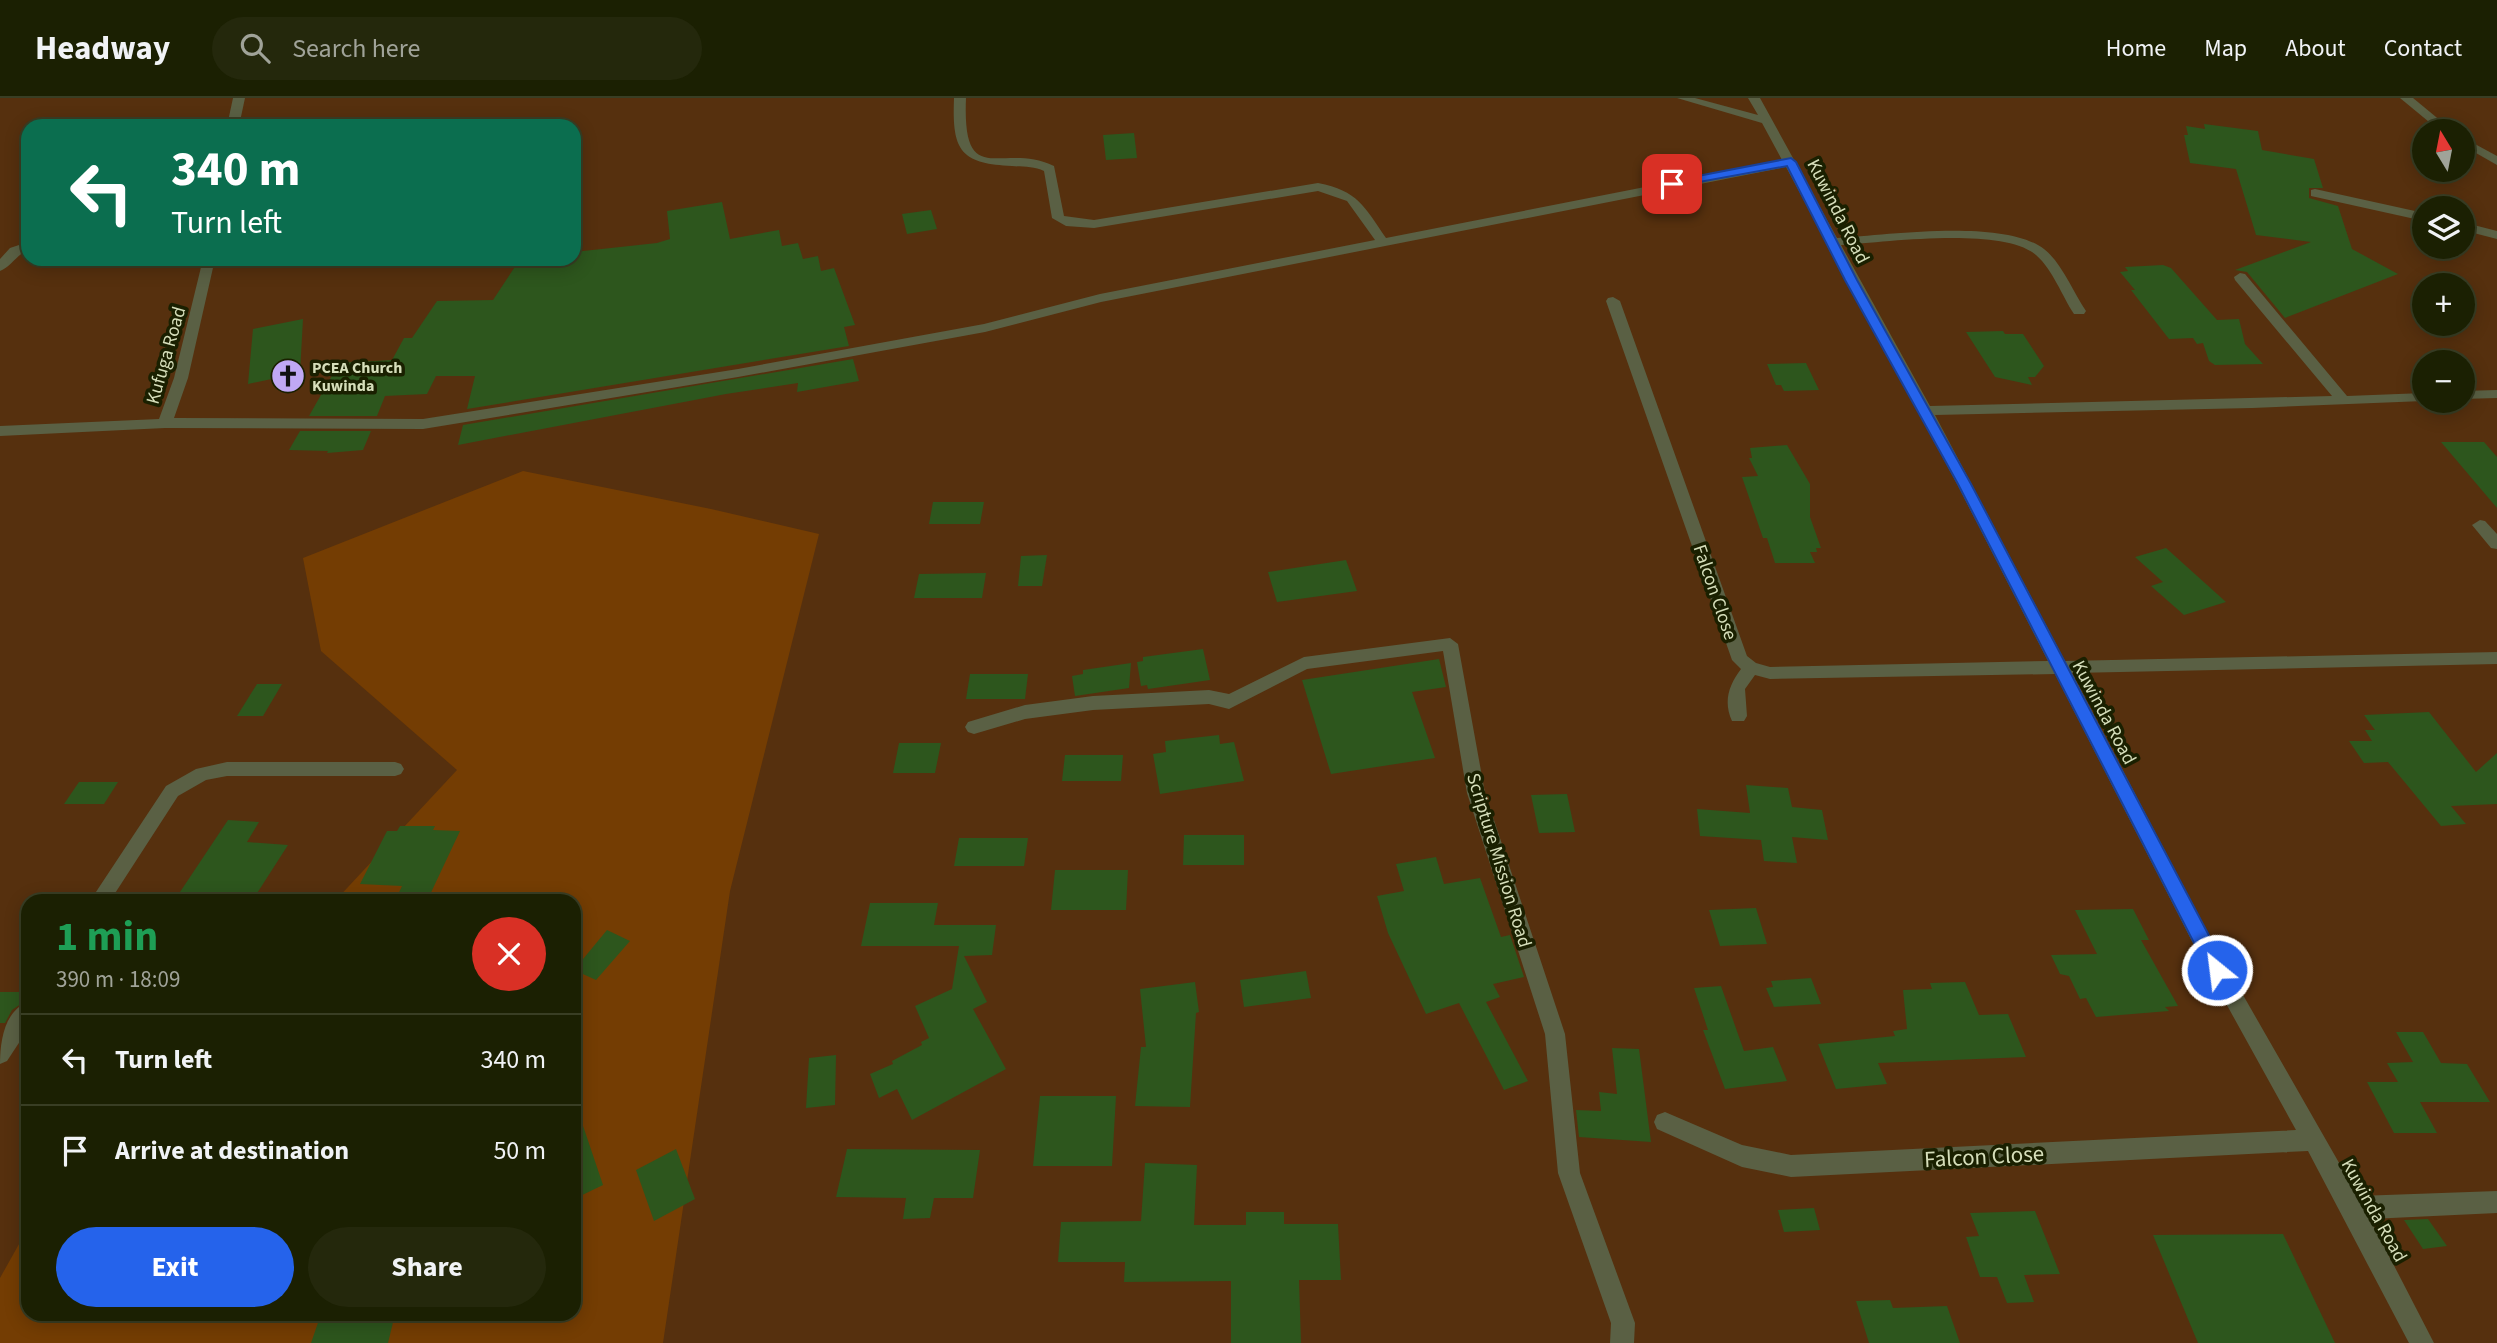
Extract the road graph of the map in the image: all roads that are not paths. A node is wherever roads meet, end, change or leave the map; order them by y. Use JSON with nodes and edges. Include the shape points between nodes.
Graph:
{"nodes":[{"id":1,"x":239,"y":98,"type":"edge"},
{"id":2,"x":960,"y":98,"type":"edge"},
{"id":3,"x":1683,"y":98,"type":"edge"},
{"id":4,"x":1754,"y":98,"type":"edge"},
{"id":5,"x":2406,"y":98,"type":"edge"},
{"id":6,"x":234,"y":119,"type":"edge"},
{"id":7,"x":2432,"y":119,"type":"edge"},
{"id":8,"x":1766,"y":121,"type":"junction"},
{"id":9,"x":2475,"y":147,"type":"edge"},
{"id":10,"x":2497,"y":160,"type":"edge"},
{"id":11,"x":1791,"y":162,"type":"junction"},
{"id":12,"x":2315,"y":193,"type":"dead end"},
{"id":13,"x":2412,"y":214,"type":"edge"},
{"id":14,"x":2475,"y":229,"type":"edge"},
{"id":15,"x":2497,"y":234,"type":"edge"},
{"id":16,"x":1382,"y":242,"type":"junction"},
{"id":17,"x":1831,"y":242,"type":"junction"},
{"id":18,"x":21,"y":248,"type":"edge"},
{"id":19,"x":207,"y":266,"type":"edge"},
{"id":20,"x":0,"y":267,"type":"edge"},
{"id":21,"x":2240,"y":277,"type":"dead end"},
{"id":22,"x":1613,"y":301,"type":"dead end"},
{"id":23,"x":2079,"y":311,"type":"dead end"},
{"id":24,"x":2497,"y":394,"type":"edge"},
{"id":25,"x":2475,"y":395,"type":"edge"},
{"id":26,"x":2412,"y":397,"type":"edge"},
{"id":27,"x":2343,"y":400,"type":"junction"},
{"id":28,"x":1923,"y":411,"type":"junction"},
{"id":29,"x":165,"y":422,"type":"junction"},
{"id":30,"x":0,"y":431,"type":"edge"},
{"id":31,"x":2480,"y":525,"type":"dead end"},
{"id":32,"x":2497,"y":544,"type":"edge"},
{"id":33,"x":2497,"y":658,"type":"edge"},
{"id":34,"x":2058,"y":666,"type":"junction"},
{"id":35,"x":1751,"y":668,"type":"junction"},
{"id":36,"x":1738,"y":716,"type":"dead end"},
{"id":37,"x":974,"y":727,"type":"dead end"},
{"id":38,"x":394,"y":769,"type":"dead end"},
{"id":39,"x":105,"y":894,"type":"edge"},
{"id":40,"x":21,"y":1022,"type":"edge"},
{"id":41,"x":0,"y":1054,"type":"edge"},
{"id":42,"x":1665,"y":1122,"type":"dead end"},
{"id":43,"x":2311,"y":1140,"type":"junction"},
{"id":44,"x":2497,"y":1202,"type":"edge"},
{"id":45,"x":2352,"y":1208,"type":"junction"},
{"id":46,"x":1622,"y":1343,"type":"edge"},
{"id":47,"x":2422,"y":1343,"type":"edge"}],
"edges":[{"from":1,"to":6,"type":"street"},
{"from":2,"to":16,"type":"street","via":[[958,135],[962,146],[974,157],[995,163],[1036,163],[1050,169],[1055,211],[1066,222],[1094,224],[1318,187],[1351,196]]},
{"from":3,"to":8,"type":"street"},
{"from":4,"to":8,"type":"street","name":"Kuwinda Road"},
{"from":5,"to":7,"type":"street"},
{"from":8,"to":11,"type":"street","name":"Kuwinda Road"},
{"from":9,"to":10,"type":"street"},
{"from":11,"to":16,"type":"street"},
{"from":11,"to":17,"type":"street","name":"Kuwinda Road"},
{"from":12,"to":13,"type":"street"},
{"from":14,"to":15,"type":"street"},
{"from":16,"to":29,"type":"street","via":[[1100,298],[985,328],[423,424]]},
{"from":17,"to":23,"type":"street","via":[[1979,236],[2020,241],[2040,253]]},
{"from":17,"to":28,"type":"street","name":"Kuwinda Road"},
{"from":18,"to":20,"type":"street"},
{"from":19,"to":29,"type":"street","name":"Kufuga Road","via":[[181,378]]},
{"from":21,"to":27,"type":"street"},
{"from":22,"to":35,"type":"street","name":"Falcon Close","via":[[1740,660]]},
{"from":24,"to":25,"type":"street"},
{"from":26,"to":27,"type":"street"},
{"from":27,"to":28,"type":"street"},
{"from":28,"to":34,"type":"street","name":"Kuwinda Road"},
{"from":29,"to":30,"type":"street","name":"Kufuga Road"},
{"from":31,"to":32,"type":"street"},
{"from":33,"to":34,"type":"street"},
{"from":34,"to":35,"type":"street","via":[[1770,673]]},
{"from":34,"to":43,"type":"street","name":"Kuwinda Road"},
{"from":35,"to":36,"type":"street","via":[[1736,688]]},
{"from":37,"to":46,"type":"street","name":"Scripture Mission Road","via":[[1025,712],[1093,703],[1209,697],[1229,702],[1304,663],[1450,644],[1476,793],[1555,1034],[1569,1172],[1623,1323]]},
{"from":38,"to":39,"type":"street","via":[[227,769],[202,774],[172,791]]},
{"from":40,"to":41,"type":"street"},
{"from":42,"to":43,"type":"street","name":"Falcon Close","via":[[1743,1158],[1791,1166]]},
{"from":43,"to":45,"type":"street","name":"Kuwinda Road"},
{"from":44,"to":45,"type":"street"},
{"from":45,"to":47,"type":"street","name":"Kuwinda Road"}]}
